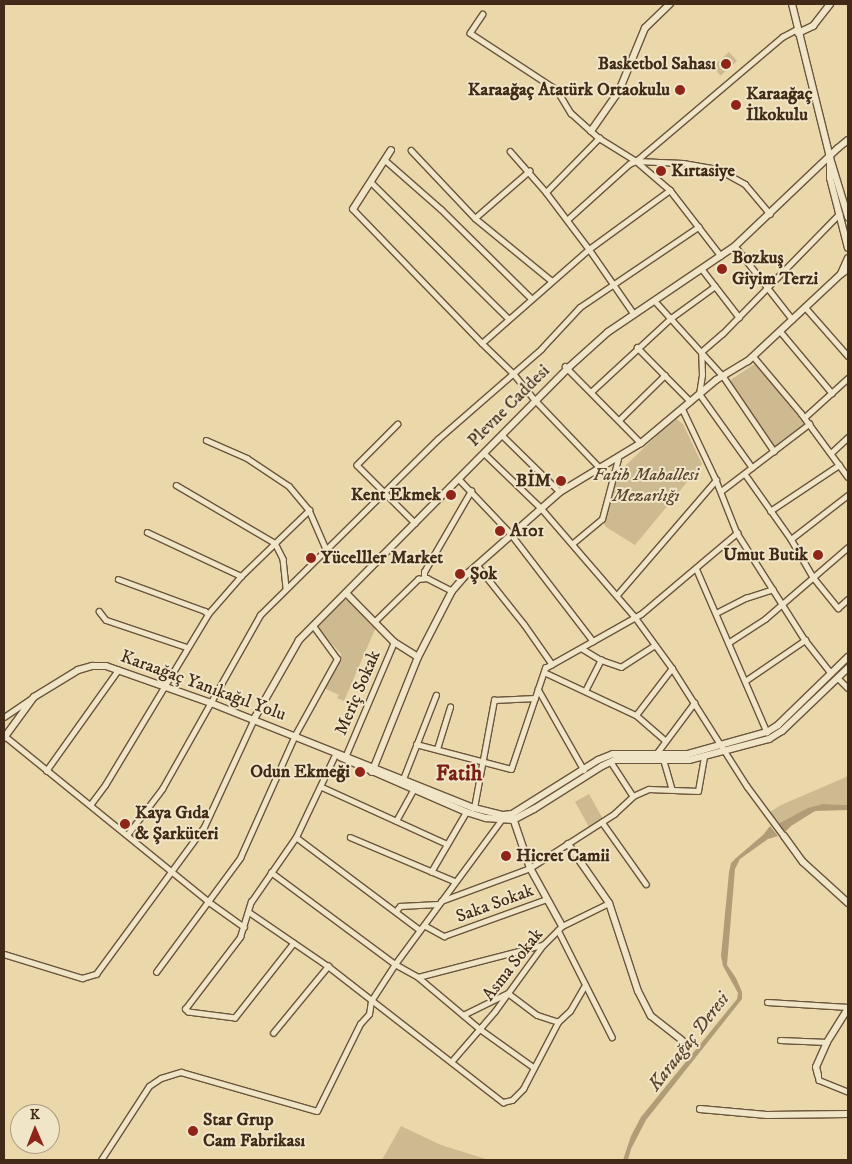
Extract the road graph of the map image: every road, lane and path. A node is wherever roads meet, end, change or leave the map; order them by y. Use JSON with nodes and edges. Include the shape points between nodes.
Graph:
{"nodes":[{"id":1,"x":670,"y":4,"type":"edge"},
{"id":2,"x":792,"y":4,"type":"edge"},
{"id":3,"x":830,"y":4,"type":"edge"},
{"id":4,"x":482,"y":14,"type":"dead end"},
{"id":5,"x":798,"y":31,"type":"junction"},
{"id":6,"x":591,"y":131,"type":"junction"},
{"id":7,"x":599,"y":138,"type":"junction"},
{"id":8,"x":848,"y":140,"type":"edge"},
{"id":9,"x":391,"y":150,"type":"dead end"},
{"id":10,"x":411,"y":150,"type":"dead end"},
{"id":11,"x":510,"y":152,"type":"dead end"},
{"id":12,"x":830,"y":158,"type":"junction"},
{"id":13,"x":385,"y":160,"type":"junction"},
{"id":14,"x":636,"y":161,"type":"junction"},
{"id":15,"x":529,"y":171,"type":"junction"},
{"id":16,"x":371,"y":182,"type":"junction"},
{"id":17,"x":670,"y":190,"type":"junction"},
{"id":18,"x":546,"y":192,"type":"junction"},
{"id":19,"x":353,"y":209,"type":"joint"},
{"id":20,"x":770,"y":214,"type":"junction"},
{"id":21,"x":839,"y":214,"type":"junction"},
{"id":22,"x":848,"y":217,"type":"edge"},
{"id":23,"x":475,"y":218,"type":"junction"},
{"id":24,"x":567,"y":220,"type":"junction"},
{"id":25,"x":698,"y":226,"type":"junction"},
{"id":26,"x":736,"y":246,"type":"junction"},
{"id":27,"x":848,"y":248,"type":"edge"},
{"id":28,"x":589,"y":249,"type":"junction"},
{"id":29,"x":721,"y":256,"type":"junction"},
{"id":30,"x":848,"y":258,"type":"edge"},
{"id":31,"x":702,"y":269,"type":"junction"},
{"id":32,"x":848,"y":269,"type":"edge"},
{"id":33,"x":841,"y":274,"type":"junction"},
{"id":34,"x":552,"y":282,"type":"junction"},
{"id":35,"x":613,"y":284,"type":"junction"},
{"id":36,"x":715,"y":286,"type":"junction"},
{"id":37,"x":769,"y":286,"type":"junction"},
{"id":38,"x":531,"y":298,"type":"junction"},
{"id":39,"x":654,"y":300,"type":"junction"},
{"id":40,"x":804,"y":307,"type":"junction"},
{"id":41,"x":634,"y":314,"type":"junction"},
{"id":42,"x":739,"y":316,"type":"junction"},
{"id":43,"x":671,"y":318,"type":"junction"},
{"id":44,"x":509,"y":319,"type":"junction"},
{"id":45,"x":792,"y":319,"type":"junction"},
{"id":46,"x":780,"y":330,"type":"junction"},
{"id":47,"x":482,"y":343,"type":"junction"},
{"id":48,"x":636,"y":347,"type":"junction"},
{"id":49,"x":701,"y":352,"type":"junction"},
{"id":50,"x":753,"y":356,"type":"junction"},
{"id":51,"x":848,"y":356,"type":"edge"},
{"id":52,"x":566,"y":367,"type":"junction"},
{"id":53,"x":513,"y":373,"type":"junction"},
{"id":54,"x":665,"y":375,"type":"junction"},
{"id":55,"x":723,"y":376,"type":"junction"},
{"id":56,"x":848,"y":378,"type":"edge"},
{"id":57,"x":591,"y":392,"type":"junction"},
{"id":58,"x":832,"y":393,"type":"junction"},
{"id":59,"x":699,"y":394,"type":"junction"},
{"id":60,"x":536,"y":401,"type":"junction"},
{"id":61,"x":690,"y":401,"type":"junction"},
{"id":62,"x":682,"y":408,"type":"junction"},
{"id":63,"x":804,"y":418,"type":"junction"},
{"id":64,"x":619,"y":420,"type":"junction"},
{"id":65,"x":398,"y":424,"type":"dead end"},
{"id":66,"x":809,"y":424,"type":"junction"},
{"id":67,"x":502,"y":435,"type":"junction"},
{"id":68,"x":848,"y":437,"type":"edge"},
{"id":69,"x":206,"y":440,"type":"dead end"},
{"id":70,"x":641,"y":444,"type":"junction"},
{"id":71,"x":774,"y":451,"type":"junction"},
{"id":72,"x":484,"y":453,"type":"junction"},
{"id":73,"x":831,"y":453,"type":"junction"},
{"id":74,"x":618,"y":459,"type":"junction"},
{"id":75,"x":839,"y":465,"type":"junction"},
{"id":76,"x":600,"y":468,"type":"junction"},
{"id":77,"x":752,"y":468,"type":"junction"},
{"id":78,"x":745,"y":474,"type":"junction"},
{"id":79,"x":848,"y":477,"type":"edge"},
{"id":80,"x":459,"y":479,"type":"junction"},
{"id":81,"x":716,"y":480,"type":"junction"},
{"id":82,"x":176,"y":485,"type":"dead end"},
{"id":83,"x":711,"y":486,"type":"junction"},
{"id":84,"x":720,"y":488,"type":"junction"},
{"id":85,"x":471,"y":491,"type":"junction"},
{"id":86,"x":560,"y":492,"type":"junction"},
{"id":87,"x":385,"y":493,"type":"junction"},
{"id":88,"x":848,"y":495,"type":"edge"},
{"id":89,"x":541,"y":508,"type":"junction"},
{"id":90,"x":309,"y":510,"type":"junction"},
{"id":91,"x":770,"y":511,"type":"junction"},
{"id":92,"x":415,"y":523,"type":"junction"},
{"id":93,"x":147,"y":532,"type":"dead end"},
{"id":94,"x":737,"y":533,"type":"junction"},
{"id":95,"x":511,"y":534,"type":"junction"},
{"id":96,"x":791,"y":539,"type":"junction"},
{"id":97,"x":275,"y":544,"type":"junction"},
{"id":98,"x":572,"y":544,"type":"junction"},
{"id":99,"x":848,"y":547,"type":"edge"},
{"id":100,"x":326,"y":549,"type":"junction"},
{"id":101,"x":477,"y":565,"type":"junction"},
{"id":102,"x":696,"y":568,"type":"junction"},
{"id":103,"x":241,"y":576,"type":"junction"},
{"id":104,"x":813,"y":577,"type":"junction"},
{"id":105,"x":424,"y":578,"type":"junction"},
{"id":106,"x":118,"y":579,"type":"dead end"},
{"id":107,"x":286,"y":589,"type":"junction"},
{"id":108,"x":773,"y":589,"type":"junction"},
{"id":109,"x":452,"y":591,"type":"junction"},
{"id":110,"x":346,"y":593,"type":"junction"},
{"id":111,"x":617,"y":596,"type":"junction"},
{"id":112,"x":848,"y":599,"type":"edge"},
{"id":113,"x":781,"y":603,"type":"junction"},
{"id":114,"x":99,"y":611,"type":"dead end"},
{"id":115,"x":716,"y":613,"type":"junction"},
{"id":116,"x":208,"y":614,"type":"junction"},
{"id":117,"x":635,"y":617,"type":"junction"},
{"id":118,"x":374,"y":622,"type":"junction"},
{"id":119,"x":313,"y":626,"type":"junction"},
{"id":120,"x":805,"y":640,"type":"junction"},
{"id":121,"x":394,"y":642,"type":"junction"},
{"id":122,"x":593,"y":642,"type":"junction"},
{"id":123,"x":728,"y":643,"type":"junction"},
{"id":124,"x":655,"y":645,"type":"junction"},
{"id":125,"x":186,"y":647,"type":"junction"},
{"id":126,"x":581,"y":648,"type":"junction"},
{"id":127,"x":418,"y":657,"type":"junction"},
{"id":128,"x":848,"y":657,"type":"edge"},
{"id":129,"x":601,"y":660,"type":"junction"},
{"id":130,"x":552,"y":664,"type":"junction"},
{"id":131,"x":672,"y":668,"type":"junction"},
{"id":132,"x":848,"y":668,"type":"edge"},
{"id":133,"x":118,"y":670,"type":"junction"},
{"id":134,"x":544,"y":672,"type":"junction"},
{"id":135,"x":831,"y":673,"type":"junction"},
{"id":136,"x":838,"y":678,"type":"junction"},
{"id":137,"x":745,"y":682,"type":"junction"},
{"id":138,"x":163,"y":687,"type":"junction"},
{"id":139,"x":848,"y":688,"type":"edge"},
{"id":140,"x":538,"y":689,"type":"junction"},
{"id":141,"x":585,"y":691,"type":"junction"},
{"id":142,"x":436,"y":695,"type":"dead end"},
{"id":143,"x":34,"y":697,"type":"junction"},
{"id":144,"x":535,"y":698,"type":"junction"},
{"id":145,"x":211,"y":703,"type":"junction"},
{"id":146,"x":694,"y":703,"type":"junction"},
{"id":147,"x":450,"y":706,"type":"dead end"},
{"id":148,"x":636,"y":714,"type":"junction"},
{"id":149,"x":4,"y":717,"type":"edge"},
{"id":150,"x":254,"y":719,"type":"junction"},
{"id":151,"x":767,"y":732,"type":"junction"},
{"id":152,"x":295,"y":736,"type":"junction"},
{"id":153,"x":4,"y":737,"type":"edge"},
{"id":154,"x":665,"y":740,"type":"junction"},
{"id":155,"x":314,"y":744,"type":"junction"},
{"id":156,"x":416,"y":744,"type":"junction"},
{"id":157,"x":723,"y":748,"type":"junction"},
{"id":158,"x":437,"y":749,"type":"junction"},
{"id":159,"x":335,"y":755,"type":"junction"},
{"id":160,"x":346,"y":755,"type":"junction"},
{"id":161,"x":656,"y":755,"type":"junction"},
{"id":162,"x":704,"y":756,"type":"junction"},
{"id":163,"x":485,"y":761,"type":"junction"},
{"id":164,"x":664,"y":761,"type":"junction"},
{"id":165,"x":611,"y":762,"type":"junction"},
{"id":166,"x":373,"y":769,"type":"junction"},
{"id":167,"x":46,"y":770,"type":"junction"},
{"id":168,"x":584,"y":770,"type":"junction"},
{"id":169,"x":403,"y":779,"type":"junction"},
{"id":170,"x":322,"y":787,"type":"junction"},
{"id":171,"x":672,"y":789,"type":"junction"},
{"id":172,"x":413,"y":790,"type":"junction"},
{"id":173,"x":633,"y":796,"type":"junction"},
{"id":174,"x":90,"y":805,"type":"junction"},
{"id":175,"x":474,"y":808,"type":"junction"},
{"id":176,"x":466,"y":812,"type":"junction"},
{"id":177,"x":502,"y":817,"type":"junction"},
{"id":178,"x":513,"y":817,"type":"junction"},
{"id":179,"x":396,"y":821,"type":"junction"},
{"id":180,"x":602,"y":822,"type":"junction"},
{"id":181,"x":127,"y":835,"type":"junction"},
{"id":182,"x":784,"y":836,"type":"joint"},
{"id":183,"x":296,"y":837,"type":"junction"},
{"id":184,"x":350,"y":837,"type":"dead end"},
{"id":185,"x":448,"y":844,"type":"junction"},
{"id":186,"x":568,"y":844,"type":"junction"},
{"id":187,"x":530,"y":868,"type":"junction"},
{"id":188,"x":172,"y":872,"type":"junction"},
{"id":189,"x":271,"y":872,"type":"junction"},
{"id":190,"x":431,"y":872,"type":"junction"},
{"id":191,"x":454,"y":881,"type":"junction"},
{"id":192,"x":646,"y":884,"type":"dead end"},
{"id":193,"x":547,"y":899,"type":"junction"},
{"id":194,"x":209,"y":902,"type":"junction"},
{"id":195,"x":438,"y":903,"type":"junction"},
{"id":196,"x":610,"y":903,"type":"junction"},
{"id":197,"x":848,"y":903,"type":"edge"},
{"id":198,"x":396,"y":911,"type":"junction"},
{"id":199,"x":249,"y":912,"type":"junction"},
{"id":200,"x":424,"y":925,"type":"junction"},
{"id":201,"x":244,"y":928,"type":"junction"},
{"id":202,"x":560,"y":928,"type":"junction"},
{"id":203,"x":420,"y":930,"type":"junction"},
{"id":204,"x":294,"y":943,"type":"junction"},
{"id":205,"x":543,"y":945,"type":"junction"},
{"id":206,"x":4,"y":954,"type":"edge"},
{"id":207,"x":395,"y":964,"type":"junction"},
{"id":208,"x":328,"y":966,"type":"junction"},
{"id":209,"x":156,"y":972,"type":"dead end"},
{"id":210,"x":418,"y":978,"type":"junction"},
{"id":211,"x":586,"y":985,"type":"junction"},
{"id":212,"x":508,"y":993,"type":"junction"},
{"id":213,"x":371,"y":1001,"type":"junction"},
{"id":214,"x":767,"y":1002,"type":"dead end"},
{"id":215,"x":848,"y":1008,"type":"edge"},
{"id":216,"x":463,"y":1015,"type":"junction"},
{"id":217,"x":558,"y":1022,"type":"junction"},
{"id":218,"x":480,"y":1028,"type":"junction"},
{"id":219,"x":274,"y":1033,"type":"dead end"},
{"id":220,"x":612,"y":1037,"type":"dead end"},
{"id":221,"x":682,"y":1040,"type":"dead end"},
{"id":222,"x":780,"y":1040,"type":"dead end"},
{"id":223,"x":827,"y":1042,"type":"junction"},
{"id":224,"x":451,"y":1062,"type":"junction"},
{"id":225,"x":534,"y":1067,"type":"junction"},
{"id":226,"x":818,"y":1075,"type":"joint"},
{"id":227,"x":848,"y":1092,"type":"edge"},
{"id":228,"x":700,"y":1110,"type":"dead end"},
{"id":229,"x":848,"y":1114,"type":"edge"},
{"id":230,"x":101,"y":1160,"type":"edge"}],
"edges":[{"from":1,"to":6,"type":"street","via":[[645,28],[619,91]]},
{"from":2,"to":5,"type":"street"},
{"from":3,"to":5,"type":"street","via":[[813,26]]},
{"from":4,"to":6,"type":"street","via":[[470,33],[556,90],[571,114]]},
{"from":5,"to":12,"type":"street"},
{"from":5,"to":14,"type":"street","via":[[782,37]]},
{"from":6,"to":7,"type":"street"},
{"from":7,"to":14,"type":"street"},
{"from":7,"to":18,"type":"street"},
{"from":8,"to":12,"type":"street","name":"Plevne Caddesi"},
{"from":9,"to":13,"type":"street"},
{"from":10,"to":23,"type":"street"},
{"from":11,"to":15,"type":"street"},
{"from":12,"to":20,"type":"street","name":"Plevne Caddesi"},
{"from":12,"to":21,"type":"street","via":[[830,178]]},
{"from":12,"to":22,"type":"street"},
{"from":13,"to":16,"type":"street"},
{"from":13,"to":38,"type":"street","via":[[441,209]]},
{"from":14,"to":17,"type":"street"},
{"from":14,"to":20,"type":"street","via":[[683,163],[718,169],[745,184]]},
{"from":14,"to":24,"type":"street"},
{"from":15,"to":18,"type":"street"},
{"from":15,"to":23,"type":"street"},
{"from":16,"to":19,"type":"street"},
{"from":16,"to":44,"type":"street"},
{"from":17,"to":25,"type":"street"},
{"from":17,"to":28,"type":"street"},
{"from":18,"to":24,"type":"street"},
{"from":19,"to":47,"type":"street"},
{"from":20,"to":26,"type":"street","name":"Plevne Caddesi"},
{"from":21,"to":27,"type":"street"},
{"from":21,"to":37,"type":"street"},
{"from":23,"to":34,"type":"street"},
{"from":24,"to":28,"type":"street"},
{"from":25,"to":29,"type":"street"},
{"from":25,"to":35,"type":"street"},
{"from":26,"to":29,"type":"street","name":"Plevne Caddesi"},
{"from":26,"to":37,"type":"street"},
{"from":28,"to":34,"type":"street"},
{"from":28,"to":35,"type":"street"},
{"from":29,"to":31,"type":"street","name":"Plevne Caddesi"},
{"from":30,"to":33,"type":"street"},
{"from":31,"to":36,"type":"street"},
{"from":31,"to":39,"type":"street","name":"Plevne Caddesi"},
{"from":32,"to":33,"type":"street"},
{"from":33,"to":40,"type":"street"},
{"from":34,"to":38,"type":"street"},
{"from":35,"to":41,"type":"street"},
{"from":35,"to":53,"type":"street","via":[[580,307],[541,349]]},
{"from":36,"to":42,"type":"street"},
{"from":36,"to":43,"type":"street"},
{"from":37,"to":42,"type":"street"},
{"from":37,"to":45,"type":"street"},
{"from":38,"to":44,"type":"street"},
{"from":39,"to":41,"type":"street","name":"Plevne Caddesi"},
{"from":39,"to":43,"type":"street"},
{"from":40,"to":45,"type":"street"},
{"from":40,"to":51,"type":"street"},
{"from":41,"to":52,"type":"street","name":"Plevne Caddesi"},
{"from":42,"to":49,"type":"street"},
{"from":43,"to":48,"type":"street"},
{"from":43,"to":49,"type":"street"},
{"from":44,"to":47,"type":"street"},
{"from":45,"to":46,"type":"street"},
{"from":46,"to":50,"type":"street"},
{"from":46,"to":58,"type":"street"},
{"from":47,"to":53,"type":"street"},
{"from":48,"to":54,"type":"street"},
{"from":48,"to":57,"type":"street"},
{"from":49,"to":55,"type":"street"},
{"from":49,"to":59,"type":"street"},
{"from":50,"to":55,"type":"street"},
{"from":50,"to":63,"type":"street"},
{"from":52,"to":57,"type":"street"},
{"from":52,"to":60,"type":"street","name":"Plevne Caddesi"},
{"from":53,"to":60,"type":"street"},
{"from":53,"to":87,"type":"street","via":[[438,439]]},
{"from":54,"to":61,"type":"street"},
{"from":54,"to":64,"type":"street"},
{"from":55,"to":59,"type":"street"},
{"from":55,"to":71,"type":"street"},
{"from":56,"to":58,"type":"street"},
{"from":57,"to":64,"type":"street"},
{"from":58,"to":63,"type":"street"},
{"from":59,"to":61,"type":"street"},
{"from":59,"to":77,"type":"street"},
{"from":60,"to":67,"type":"street","name":"Plevne Caddesi"},
{"from":60,"to":76,"type":"street"},
{"from":61,"to":62,"type":"street"},
{"from":62,"to":70,"type":"street"},
{"from":62,"to":81,"type":"street"},
{"from":63,"to":66,"type":"street"},
{"from":64,"to":70,"type":"street"},
{"from":65,"to":87,"type":"street","via":[[357,465]]},
{"from":66,"to":71,"type":"street"},
{"from":66,"to":73,"type":"street"},
{"from":67,"to":72,"type":"street","name":"Plevne Caddesi"},
{"from":67,"to":86,"type":"street"},
{"from":68,"to":73,"type":"street"},
{"from":69,"to":90,"type":"street","via":[[247,458],[290,486]]},
{"from":70,"to":74,"type":"street"},
{"from":71,"to":77,"type":"street"},
{"from":72,"to":80,"type":"street","name":"Plevne Caddesi"},
{"from":72,"to":89,"type":"street"},
{"from":73,"to":75,"type":"street"},
{"from":74,"to":76,"type":"street"},
{"from":74,"to":98,"type":"street","via":[[602,519]]},
{"from":75,"to":79,"type":"street"},
{"from":75,"to":91,"type":"street"},
{"from":76,"to":86,"type":"street"},
{"from":77,"to":78,"type":"street"},
{"from":78,"to":84,"type":"street"},
{"from":78,"to":91,"type":"street"},
{"from":80,"to":85,"type":"street"},
{"from":80,"to":92,"type":"street","name":"Plevne Caddesi"},
{"from":81,"to":83,"type":"street"},
{"from":81,"to":84,"type":"street"},
{"from":82,"to":97,"type":"street"},
{"from":83,"to":84,"type":"street"},
{"from":83,"to":111,"type":"street"},
{"from":84,"to":94,"type":"street"},
{"from":85,"to":95,"type":"street"},
{"from":85,"to":105,"type":"street","via":[[428,564]]},
{"from":86,"to":89,"type":"street"},
{"from":87,"to":92,"type":"street"},
{"from":87,"to":100,"type":"street"},
{"from":88,"to":96,"type":"street"},
{"from":89,"to":95,"type":"street"},
{"from":89,"to":98,"type":"street"},
{"from":90,"to":97,"type":"street"},
{"from":90,"to":100,"type":"street"},
{"from":91,"to":96,"type":"street"},
{"from":92,"to":110,"type":"street","name":"Plevne Caddesi"},
{"from":93,"to":103,"type":"street"},
{"from":94,"to":102,"type":"street"},
{"from":94,"to":108,"type":"street"},
{"from":95,"to":101,"type":"street"},
{"from":95,"to":122,"type":"street"},
{"from":96,"to":104,"type":"street"},
{"from":97,"to":103,"type":"street"},
{"from":97,"to":107,"type":"street","via":[[283,559]]},
{"from":98,"to":111,"type":"street"},
{"from":99,"to":104,"type":"street"},
{"from":100,"to":107,"type":"street"},
{"from":101,"to":109,"type":"street"},
{"from":101,"to":130,"type":"street"},
{"from":102,"to":115,"type":"street"},
{"from":102,"to":117,"type":"street"},
{"from":103,"to":116,"type":"street"},
{"from":104,"to":112,"type":"street","via":[[838,608]]},
{"from":104,"to":113,"type":"street"},
{"from":105,"to":109,"type":"street"},
{"from":105,"to":118,"type":"street","via":[[413,583]]},
{"from":106,"to":116,"type":"street"},
{"from":107,"to":145,"type":"street","via":[[260,615]]},
{"from":108,"to":113,"type":"street"},
{"from":108,"to":115,"type":"street"},
{"from":109,"to":127,"type":"street"},
{"from":110,"to":118,"type":"street"},
{"from":110,"to":119,"type":"street","name":"Plevne Caddesi"},
{"from":111,"to":117,"type":"street"},
{"from":113,"to":120,"type":"street"},
{"from":113,"to":123,"type":"street","via":[[765,619]]},
{"from":114,"to":125,"type":"street","via":[[106,620]]},
{"from":115,"to":123,"type":"street"},
{"from":116,"to":125,"type":"street"},
{"from":117,"to":122,"type":"street"},
{"from":117,"to":124,"type":"street"},
{"from":118,"to":121,"type":"street"},
{"from":119,"to":150,"type":"street","name":"Plevne Caddesi","via":[[292,651]]},
{"from":119,"to":152,"type":"street","via":[[337,659]]},
{"from":120,"to":135,"type":"street"},
{"from":120,"to":137,"type":"street"},
{"from":121,"to":127,"type":"street"},
{"from":121,"to":160,"type":"street","name":"Meriç Sokak"},
{"from":122,"to":126,"type":"street"},
{"from":123,"to":137,"type":"street"},
{"from":124,"to":129,"type":"street","via":[[621,667]]},
{"from":124,"to":131,"type":"street"},
{"from":125,"to":138,"type":"street"},
{"from":126,"to":129,"type":"street"},
{"from":126,"to":130,"type":"street"},
{"from":127,"to":166,"type":"street"},
{"from":128,"to":135,"type":"street"},
{"from":129,"to":141,"type":"street"},
{"from":130,"to":134,"type":"street"},
{"from":131,"to":146,"type":"street"},
{"from":131,"to":148,"type":"street"},
{"from":132,"to":136,"type":"street"},
{"from":133,"to":138,"type":"street","name":"Karaağaç Yanıkağıl Yolu"},
{"from":133,"to":143,"type":"street","name":"Karaağaç Yanıkağıl Yolu","via":[[92,666],[78,670]]},
{"from":133,"to":167,"type":"street"},
{"from":134,"to":140,"type":"street"},
{"from":134,"to":141,"type":"street"},
{"from":135,"to":151,"type":"street"},
{"from":136,"to":139,"type":"street"},
{"from":136,"to":157,"type":"street","via":[[782,731],[769,739]]},
{"from":137,"to":151,"type":"street"},
{"from":138,"to":145,"type":"street","name":"Karaağaç Yanıkağıl Yolu"},
{"from":138,"to":174,"type":"street","via":[[105,786]]},
{"from":140,"to":144,"type":"street"},
{"from":140,"to":168,"type":"street"},
{"from":141,"to":148,"type":"street"},
{"from":142,"to":156,"type":"street"},
{"from":143,"to":149,"type":"street","name":"Karaağaç Yanıkağıl Yolu"},
{"from":143,"to":153,"type":"street"},
{"from":144,"to":163,"type":"street","via":[[511,769]]},
{"from":144,"to":163,"type":"street","via":[[494,700]]},
{"from":145,"to":150,"type":"street","name":"Karaağaç Yanıkağıl Yolu"},
{"from":145,"to":181,"type":"street","via":[[162,789]]},
{"from":146,"to":154,"type":"street"},
{"from":146,"to":157,"type":"street"},
{"from":147,"to":158,"type":"street"},
{"from":148,"to":154,"type":"street"},
{"from":150,"to":152,"type":"street","name":"Karaağaç Yanıkağıl Yolu"},
{"from":150,"to":188,"type":"street","via":[[204,827]]},
{"from":151,"to":157,"type":"street"},
{"from":152,"to":155,"type":"street","name":"Karaağaç Yanıkağıl Yolu"},
{"from":152,"to":194,"type":"street","via":[[240,858]]},
{"from":153,"to":167,"type":"street"},
{"from":154,"to":161,"type":"street"},
{"from":155,"to":159,"type":"street"},
{"from":155,"to":160,"type":"street"},
{"from":156,"to":158,"type":"street"},
{"from":156,"to":169,"type":"street"},
{"from":157,"to":161,"type":"street"},
{"from":157,"to":162,"type":"street"},
{"from":157,"to":182,"type":"street"},
{"from":158,"to":163,"type":"street"},
{"from":159,"to":166,"type":"street"},
{"from":159,"to":170,"type":"street"},
{"from":160,"to":166,"type":"street"},
{"from":161,"to":168,"type":"street","via":[[613,754]]},
{"from":162,"to":164,"type":"street"},
{"from":162,"to":171,"type":"street","via":[[698,791]]},
{"from":163,"to":175,"type":"street"},
{"from":164,"to":165,"type":"street"},
{"from":164,"to":171,"type":"street"},
{"from":165,"to":173,"type":"street"},
{"from":165,"to":178,"type":"street"},
{"from":166,"to":169,"type":"street"},
{"from":166,"to":172,"type":"street"},
{"from":167,"to":174,"type":"street"},
{"from":168,"to":178,"type":"street"},
{"from":169,"to":175,"type":"street"},
{"from":170,"to":179,"type":"street"},
{"from":170,"to":183,"type":"street"},
{"from":171,"to":173,"type":"street","via":[[649,789]]},
{"from":172,"to":176,"type":"street"},
{"from":172,"to":179,"type":"street"},
{"from":173,"to":180,"type":"street"},
{"from":174,"to":181,"type":"street"},
{"from":175,"to":177,"type":"street"},
{"from":176,"to":177,"type":"street"},
{"from":176,"to":185,"type":"street"},
{"from":177,"to":178,"type":"street"},
{"from":177,"to":191,"type":"street"},
{"from":178,"to":187,"type":"street"},
{"from":179,"to":185,"type":"street"},
{"from":180,"to":186,"type":"street"},
{"from":180,"to":192,"type":"street"},
{"from":181,"to":188,"type":"street"},
{"from":182,"to":197,"type":"street","via":[[803,862]]},
{"from":183,"to":189,"type":"street"},
{"from":183,"to":198,"type":"street"},
{"from":184,"to":190,"type":"street"},
{"from":185,"to":190,"type":"street"},
{"from":186,"to":187,"type":"street"},
{"from":186,"to":196,"type":"street"},
{"from":187,"to":193,"type":"street"},
{"from":187,"to":195,"type":"street"},
{"from":188,"to":194,"type":"street"},
{"from":188,"to":206,"type":"street","via":[[96,974],[82,978]]},
{"from":189,"to":199,"type":"street"},
{"from":189,"to":207,"type":"street"},
{"from":190,"to":191,"type":"street"},
{"from":191,"to":195,"type":"street"},
{"from":193,"to":200,"type":"street","name":"Saka Sokak","via":[[444,936]]},
{"from":193,"to":202,"type":"street"},
{"from":194,"to":201,"type":"street"},
{"from":194,"to":209,"type":"street"},
{"from":195,"to":198,"type":"street","via":[[400,906]]},
{"from":195,"to":200,"type":"street"},
{"from":196,"to":202,"type":"street","name":"Asma Sokak"},
{"from":196,"to":221,"type":"street","via":[[638,990],[652,1016]]},
{"from":198,"to":203,"type":"street"},
{"from":199,"to":201,"type":"street"},
{"from":199,"to":204,"type":"street"},
{"from":200,"to":203,"type":"street"},
{"from":201,"to":204,"type":"street","via":[[234,946],[186,1007],[188,1012],[235,1018]]},
{"from":202,"to":205,"type":"street","name":"Asma Sokak"},
{"from":202,"to":211,"type":"street"},
{"from":203,"to":207,"type":"street"},
{"from":204,"to":208,"type":"street"},
{"from":205,"to":210,"type":"street"},
{"from":205,"to":212,"type":"street","name":"Asma Sokak"},
{"from":207,"to":210,"type":"street"},
{"from":207,"to":213,"type":"street"},
{"from":208,"to":213,"type":"street"},
{"from":208,"to":219,"type":"street"},
{"from":210,"to":216,"type":"street"},
{"from":211,"to":217,"type":"street","via":[[570,1011]]},
{"from":211,"to":220,"type":"street"},
{"from":212,"to":216,"type":"street"},
{"from":212,"to":217,"type":"street","via":[[536,1015]]},
{"from":212,"to":218,"type":"street","name":"Asma Sokak"},
{"from":213,"to":224,"type":"street"},
{"from":213,"to":230,"type":"street","via":[[369,1014],[360,1024],[317,1111],[181,1072],[148,1086]]},
{"from":214,"to":215,"type":"street"},
{"from":215,"to":223,"type":"street"},
{"from":216,"to":218,"type":"street"},
{"from":217,"to":225,"type":"street"},
{"from":218,"to":224,"type":"street","name":"Asma Sokak"},
{"from":218,"to":225,"type":"street"},
{"from":222,"to":223,"type":"street"},
{"from":223,"to":226,"type":"street","via":[[816,1067]]},
{"from":224,"to":225,"type":"street","via":[[503,1102],[512,1100],[523,1089]]},
{"from":226,"to":227,"type":"street","via":[[819,1080]]},
{"from":228,"to":229,"type":"street","via":[[767,1115]]}]}
